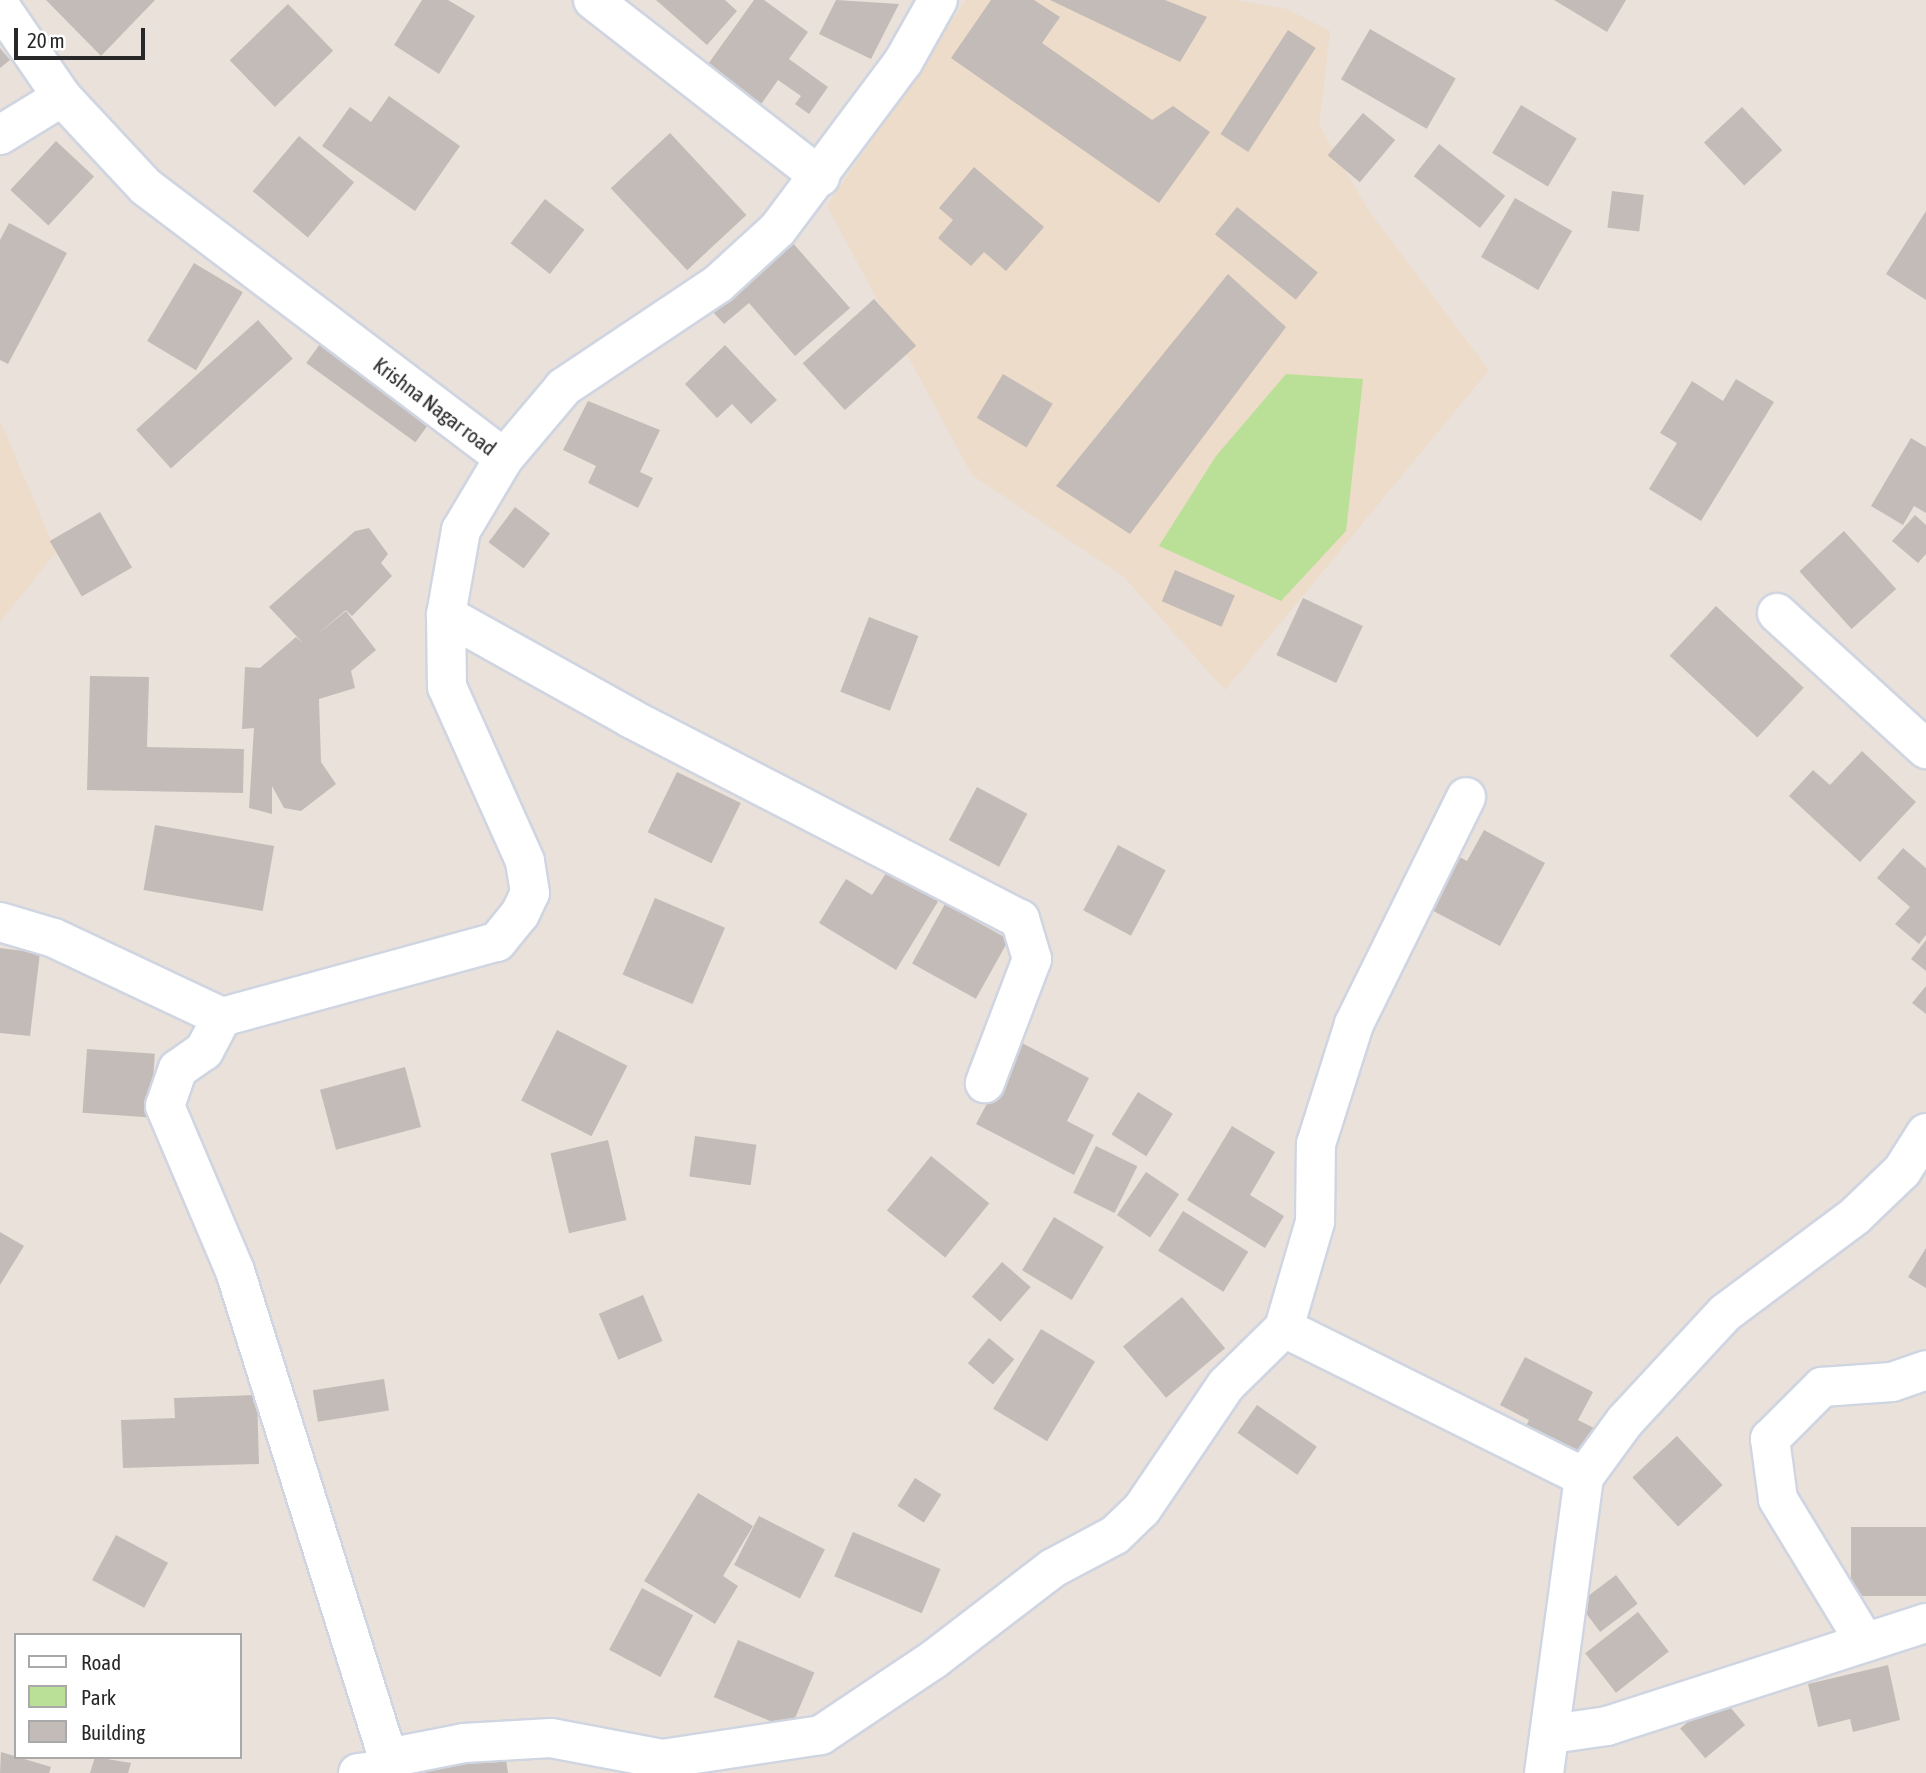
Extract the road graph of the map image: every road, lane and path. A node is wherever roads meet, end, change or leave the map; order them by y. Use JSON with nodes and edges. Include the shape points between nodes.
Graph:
{"nodes":[{"id":1,"x":593,"y":0,"type":"edge"},
{"id":2,"x":938,"y":0,"type":"edge"},
{"id":3,"x":0,"y":6,"type":"edge"},
{"id":4,"x":62,"y":97,"type":"junction"},
{"id":5,"x":0,"y":135,"type":"edge"},
{"id":6,"x":820,"y":177,"type":"junction"},
{"id":7,"x":503,"y":458,"type":"junction"},
{"id":8,"x":1777,"y":613,"type":"dead end"},
{"id":9,"x":446,"y":615,"type":"junction"},
{"id":10,"x":1926,"y":749,"type":"edge"},
{"id":11,"x":1466,"y":797,"type":"dead end"},
{"id":12,"x":0,"y":922,"type":"edge"},
{"id":13,"x":222,"y":1017,"type":"junction"},
{"id":14,"x":985,"y":1083,"type":"dead end"},
{"id":15,"x":1926,"y":1133,"type":"edge"},
{"id":16,"x":1284,"y":1328,"type":"junction"},
{"id":17,"x":1926,"y":1370,"type":"edge"},
{"id":18,"x":1584,"y":1477,"type":"junction"},
{"id":19,"x":1926,"y":1623,"type":"edge"},
{"id":20,"x":1863,"y":1639,"type":"junction"},
{"id":21,"x":1551,"y":1734,"type":"junction"},
{"id":22,"x":381,"y":1768,"type":"edge"},
{"id":23,"x":1544,"y":1773,"type":"edge"}],
"edges":[{"from":1,"to":6,"type":"street"},
{"from":2,"to":6,"type":"street","name":"Krishna Nagar road"},
{"from":3,"to":4,"type":"street","name":"Krishna Nagar road"},
{"from":4,"to":5,"type":"street"},
{"from":4,"to":7,"type":"street","name":"Krishna Nagar road","via":[[146,187]]},
{"from":6,"to":7,"type":"street","name":"Krishna Nagar road","via":[[778,229],[718,284],[564,387]]},
{"from":7,"to":9,"type":"street","via":[[461,530]]},
{"from":8,"to":10,"type":"street"},
{"from":9,"to":13,"type":"street","via":[[447,687],[525,861],[530,893],[520,914],[497,942]]},
{"from":9,"to":14,"type":"street","via":[[1020,919],[1032,959]]},
{"from":11,"to":16,"type":"street","via":[[1354,1024],[1316,1144],[1315,1222]]},
{"from":12,"to":13,"type":"street","via":[[54,938]]},
{"from":13,"to":22,"type":"street","via":[[204,1051],[178,1069],[165,1106],[235,1272]]},
{"from":15,"to":18,"type":"street","via":[[1902,1171],[1855,1216],[1725,1313],[1625,1421]]},
{"from":16,"to":18,"type":"street"},
{"from":16,"to":22,"type":"street","via":[[1226,1385],[1142,1509],[1115,1535],[1052,1568],[933,1660],[821,1735],[662,1759],[551,1738],[464,1743]]},
{"from":17,"to":20,"type":"street","via":[[1892,1382],[1822,1387],[1770,1439],[1778,1499]]},
{"from":18,"to":21,"type":"street"},
{"from":19,"to":20,"type":"street"},
{"from":20,"to":21,"type":"street","via":[[1607,1726]]},
{"from":21,"to":23,"type":"street"}]}
